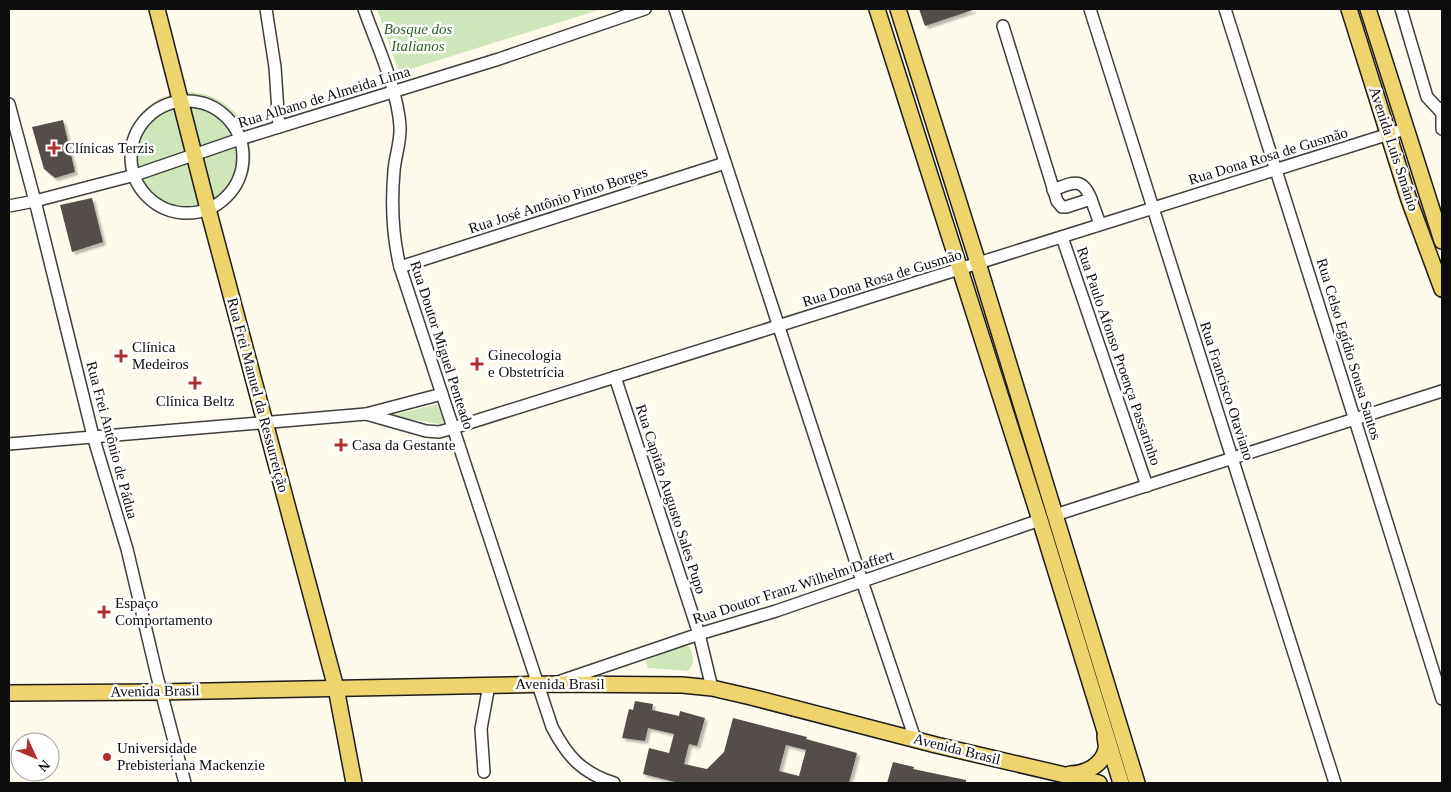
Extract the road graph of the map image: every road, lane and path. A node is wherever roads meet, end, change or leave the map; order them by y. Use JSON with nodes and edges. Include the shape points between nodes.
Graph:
{"nodes":[{"id":1,"x":157,"y":9,"type":"edge"},
{"id":2,"x":266,"y":9,"type":"edge"},
{"id":3,"x":364,"y":9,"type":"edge"},
{"id":4,"x":645,"y":9,"type":"edge"},
{"id":5,"x":675,"y":9,"type":"edge"},
{"id":6,"x":877,"y":9,"type":"edge"},
{"id":7,"x":898,"y":9,"type":"edge"},
{"id":8,"x":1090,"y":9,"type":"edge"},
{"id":9,"x":1225,"y":9,"type":"edge"},
{"id":10,"x":1349,"y":9,"type":"edge"},
{"id":11,"x":1368,"y":9,"type":"edge"},
{"id":12,"x":1401,"y":9,"type":"edge"},
{"id":13,"x":1003,"y":26,"type":"dead end"},
{"id":14,"x":393,"y":91,"type":"junction"},
{"id":15,"x":181,"y":101,"type":"junction"},
{"id":16,"x":9,"y":104,"type":"edge"},
{"id":17,"x":1442,"y":110,"type":"edge"},
{"id":18,"x":279,"y":126,"type":"junction"},
{"id":19,"x":1405,"y":129,"type":"junction"},
{"id":20,"x":1442,"y":129,"type":"edge"},
{"id":21,"x":1388,"y":134,"type":"junction"},
{"id":22,"x":240,"y":139,"type":"junction"},
{"id":23,"x":194,"y":155,"type":"junction"},
{"id":24,"x":725,"y":163,"type":"junction"},
{"id":25,"x":1276,"y":168,"type":"junction"},
{"id":26,"x":135,"y":175,"type":"junction"},
{"id":27,"x":1053,"y":190,"type":"junction"},
{"id":28,"x":1091,"y":199,"type":"junction"},
{"id":29,"x":35,"y":201,"type":"junction"},
{"id":30,"x":9,"y":206,"type":"edge"},
{"id":31,"x":208,"y":208,"type":"junction"},
{"id":32,"x":1153,"y":208,"type":"junction"},
{"id":33,"x":1100,"y":224,"type":"junction"},
{"id":34,"x":1062,"y":237,"type":"junction"},
{"id":35,"x":1442,"y":241,"type":"edge"},
{"id":36,"x":978,"y":263,"type":"junction"},
{"id":37,"x":400,"y":267,"type":"junction"},
{"id":38,"x":960,"y":269,"type":"junction"},
{"id":39,"x":1442,"y":288,"type":"edge"},
{"id":40,"x":780,"y":326,"type":"junction"},
{"id":41,"x":615,"y":377,"type":"junction"},
{"id":42,"x":1442,"y":391,"type":"edge"},
{"id":43,"x":442,"y":394,"type":"junction"},
{"id":44,"x":366,"y":414,"type":"junction"},
{"id":45,"x":1355,"y":420,"type":"junction"},
{"id":46,"x":266,"y":423,"type":"junction"},
{"id":47,"x":454,"y":428,"type":"junction"},
{"id":48,"x":92,"y":436,"type":"junction"},
{"id":49,"x":9,"y":444,"type":"edge"},
{"id":50,"x":1232,"y":458,"type":"junction"},
{"id":51,"x":1147,"y":486,"type":"junction"},
{"id":52,"x":1048,"y":518,"type":"junction"},
{"id":53,"x":862,"y":581,"type":"junction"},
{"id":54,"x":699,"y":634,"type":"junction"},
{"id":55,"x":537,"y":684,"type":"junction"},
{"id":56,"x":554,"y":684,"type":"junction"},
{"id":57,"x":489,"y":685,"type":"junction"},
{"id":58,"x":336,"y":688,"type":"junction"},
{"id":59,"x":712,"y":688,"type":"junction"},
{"id":60,"x":161,"y":692,"type":"junction"},
{"id":61,"x":9,"y":693,"type":"edge"},
{"id":62,"x":1442,"y":699,"type":"edge"},
{"id":63,"x":1105,"y":730,"type":"junction"},
{"id":64,"x":916,"y":739,"type":"junction"},
{"id":65,"x":484,"y":772,"type":"dead end"},
{"id":66,"x":1056,"y":774,"type":"junction"},
{"id":67,"x":1074,"y":780,"type":"edge"},
{"id":68,"x":186,"y":783,"type":"edge"},
{"id":69,"x":354,"y":783,"type":"edge"},
{"id":70,"x":614,"y":783,"type":"edge"},
{"id":71,"x":1099,"y":783,"type":"edge"},
{"id":72,"x":1121,"y":783,"type":"edge"},
{"id":73,"x":1137,"y":783,"type":"edge"},
{"id":74,"x":1335,"y":783,"type":"edge"}],
"edges":[{"from":1,"to":15,"type":"main road","name":"Rua Frei Manuel da Ressurreição"},
{"from":2,"to":18,"type":"street","via":[[276,74]]},
{"from":3,"to":14,"type":"street","name":"Rua Doutor Miguel Penteado"},
{"from":4,"to":14,"type":"street","name":"Rua Albano de Almeida Lima"},
{"from":5,"to":24,"type":"street"},
{"from":6,"to":38,"type":"main road"},
{"from":7,"to":36,"type":"main road"},
{"from":8,"to":32,"type":"street","name":"Rua Francisco Otaviano"},
{"from":9,"to":25,"type":"street","name":"Rua Celso Egídio Sousa Santos"},
{"from":10,"to":21,"type":"main road","name":"Avenida Luis Smânio"},
{"from":11,"to":19,"type":"main road","name":"Avenida Luis Smânio"},
{"from":12,"to":17,"type":"street","via":[[1427,97]]},
{"from":13,"to":27,"type":"street"},
{"from":14,"to":18,"type":"street","name":"Rua Albano de Almeida Lima"},
{"from":14,"to":37,"type":"street","name":"Rua Doutor Miguel Penteado","via":[[400,128],[394,169],[392,223]]},
{"from":15,"to":22,"type":"street","via":[[202,102],[222,112]]},
{"from":15,"to":23,"type":"main road","name":"Rua Frei Manuel da Ressurreição"},
{"from":15,"to":26,"type":"street","via":[[164,105],[150,114],[140,127],[131,159]]},
{"from":16,"to":29,"type":"street","name":"Rua Frei Antônio de Pádua"},
{"from":17,"to":20,"type":"street"},
{"from":18,"to":22,"type":"street","name":"Rua Albano de Almeida Lima"},
{"from":19,"to":21,"type":"street","name":"Rua Dona Rosa de Gusmão"},
{"from":19,"to":35,"type":"main road","name":"Avenida Luis Smânio"},
{"from":21,"to":25,"type":"street","name":"Rua Dona Rosa de Gusmão"},
{"from":21,"to":39,"type":"main road","name":"Avenida Luis Smânio"},
{"from":22,"to":23,"type":"street","name":"Rua Albano de Almeida Lima"},
{"from":22,"to":31,"type":"street","via":[[243,153],[238,180],[220,202]]},
{"from":23,"to":26,"type":"street","name":"Rua Albano de Almeida Lima"},
{"from":23,"to":31,"type":"main road","name":"Rua Frei Manuel da Ressurreição"},
{"from":24,"to":37,"type":"street","name":"Rua José Antônio Pinto Borges"},
{"from":24,"to":40,"type":"street"},
{"from":25,"to":32,"type":"street","name":"Rua Dona Rosa de Gusmão"},
{"from":25,"to":45,"type":"street","name":"Rua Celso Egídio Sousa Santos"},
{"from":26,"to":29,"type":"street","name":"Rua Albano de Almeida Lima"},
{"from":26,"to":31,"type":"street","via":[[148,197],[164,207],[182,212]]},
{"from":27,"to":28,"type":"street","via":[[1080,183],[1086,187]]},
{"from":27,"to":28,"type":"street","via":[[1062,207]]},
{"from":28,"to":33,"type":"street"},
{"from":29,"to":30,"type":"street","name":"Rua Albano de Almeida Lima"},
{"from":29,"to":48,"type":"street","name":"Rua Frei Antônio de Pádua"},
{"from":31,"to":46,"type":"main road","name":"Rua Frei Manuel da Ressurreição"},
{"from":32,"to":33,"type":"street","name":"Rua Dona Rosa de Gusmão"},
{"from":32,"to":50,"type":"street","name":"Rua Francisco Otaviano"},
{"from":33,"to":34,"type":"street","name":"Rua Dona Rosa de Gusmão"},
{"from":34,"to":36,"type":"street","name":"Rua Dona Rosa de Gusmão"},
{"from":34,"to":51,"type":"street","name":"Rua Paulo Afonso Proença Passarinho"},
{"from":36,"to":38,"type":"street","name":"Rua Dona Rosa de Gusmão"},
{"from":36,"to":52,"type":"main road"},
{"from":37,"to":43,"type":"street","name":"Rua Doutor Miguel Penteado"},
{"from":38,"to":40,"type":"street","name":"Rua Dona Rosa de Gusmão"},
{"from":38,"to":52,"type":"main road"},
{"from":40,"to":41,"type":"street","name":"Rua Dona Rosa de Gusmão"},
{"from":40,"to":53,"type":"street"},
{"from":41,"to":47,"type":"street","name":"Rua Dona Rosa de Gusmão"},
{"from":41,"to":54,"type":"street","name":"Rua Capitão Augusto Sales Pupo"},
{"from":42,"to":45,"type":"street","name":"Rua Doutor Franz Wilhelm Daffert"},
{"from":43,"to":44,"type":"street","name":"Rua Dona Rosa de Gusmão"},
{"from":43,"to":47,"type":"street","name":"Rua Doutor Miguel Penteado"},
{"from":44,"to":46,"type":"street","name":"Rua Dona Rosa de Gusmão"},
{"from":44,"to":47,"type":"street","name":"Rua Dona Rosa de Gusmão","via":[[426,431]]},
{"from":45,"to":50,"type":"street","name":"Rua Doutor Franz Wilhelm Daffert"},
{"from":45,"to":62,"type":"street","name":"Rua Celso Egídio Sousa Santos"},
{"from":46,"to":48,"type":"street","name":"Rua Dona Rosa de Gusmão"},
{"from":46,"to":58,"type":"main road","name":"Rua Frei Manuel da Ressurreição"},
{"from":47,"to":55,"type":"street","name":"Rua Doutor Miguel Penteado"},
{"from":48,"to":49,"type":"street","name":"Rua Dona Rosa de Gusmão"},
{"from":48,"to":60,"type":"street","name":"Rua Frei Antônio de Pádua","via":[[127,549]]},
{"from":50,"to":51,"type":"street","name":"Rua Doutor Franz Wilhelm Daffert"},
{"from":50,"to":74,"type":"street","name":"Rua Francisco Otaviano"},
{"from":51,"to":52,"type":"street","name":"Rua Doutor Franz Wilhelm Daffert"},
{"from":52,"to":53,"type":"street","name":"Rua Doutor Franz Wilhelm Daffert"},
{"from":52,"to":63,"type":"main road"},
{"from":52,"to":73,"type":"main road"},
{"from":53,"to":54,"type":"street","name":"Rua Doutor Franz Wilhelm Daffert"},
{"from":53,"to":64,"type":"street"},
{"from":54,"to":56,"type":"street","name":"Rua Doutor Franz Wilhelm Daffert"},
{"from":54,"to":59,"type":"street","name":"Rua Capitão Augusto Sales Pupo"},
{"from":55,"to":56,"type":"main road","name":"Avenida Brasil"},
{"from":55,"to":57,"type":"main road","name":"Avenida Brasil"},
{"from":55,"to":70,"type":"street","name":"Rua Doutor Miguel Penteado","via":[[564,750],[589,772]]},
{"from":56,"to":59,"type":"main road","name":"Avenida Brasil"},
{"from":57,"to":58,"type":"main road","name":"Avenida Brasil"},
{"from":57,"to":65,"type":"street","via":[[481,729]]},
{"from":58,"to":60,"type":"main road","name":"Avenida Brasil"},
{"from":58,"to":69,"type":"main road","name":"Rua Frei Manuel da Ressurreição"},
{"from":59,"to":64,"type":"main road","name":"Avenida Brasil"},
{"from":60,"to":61,"type":"main road","name":"Avenida Brasil"},
{"from":60,"to":68,"type":"street","name":"Rua Frei Antônio de Pádua"},
{"from":63,"to":66,"type":"main road","via":[[1106,749],[1100,761],[1078,774]]},
{"from":63,"to":72,"type":"main road"},
{"from":64,"to":66,"type":"main road","name":"Avenida Brasil"},
{"from":66,"to":67,"type":"main road","name":"Avenida Brasil"},
{"from":67,"to":71,"type":"main road","name":"Avenida Brasil"}]}
